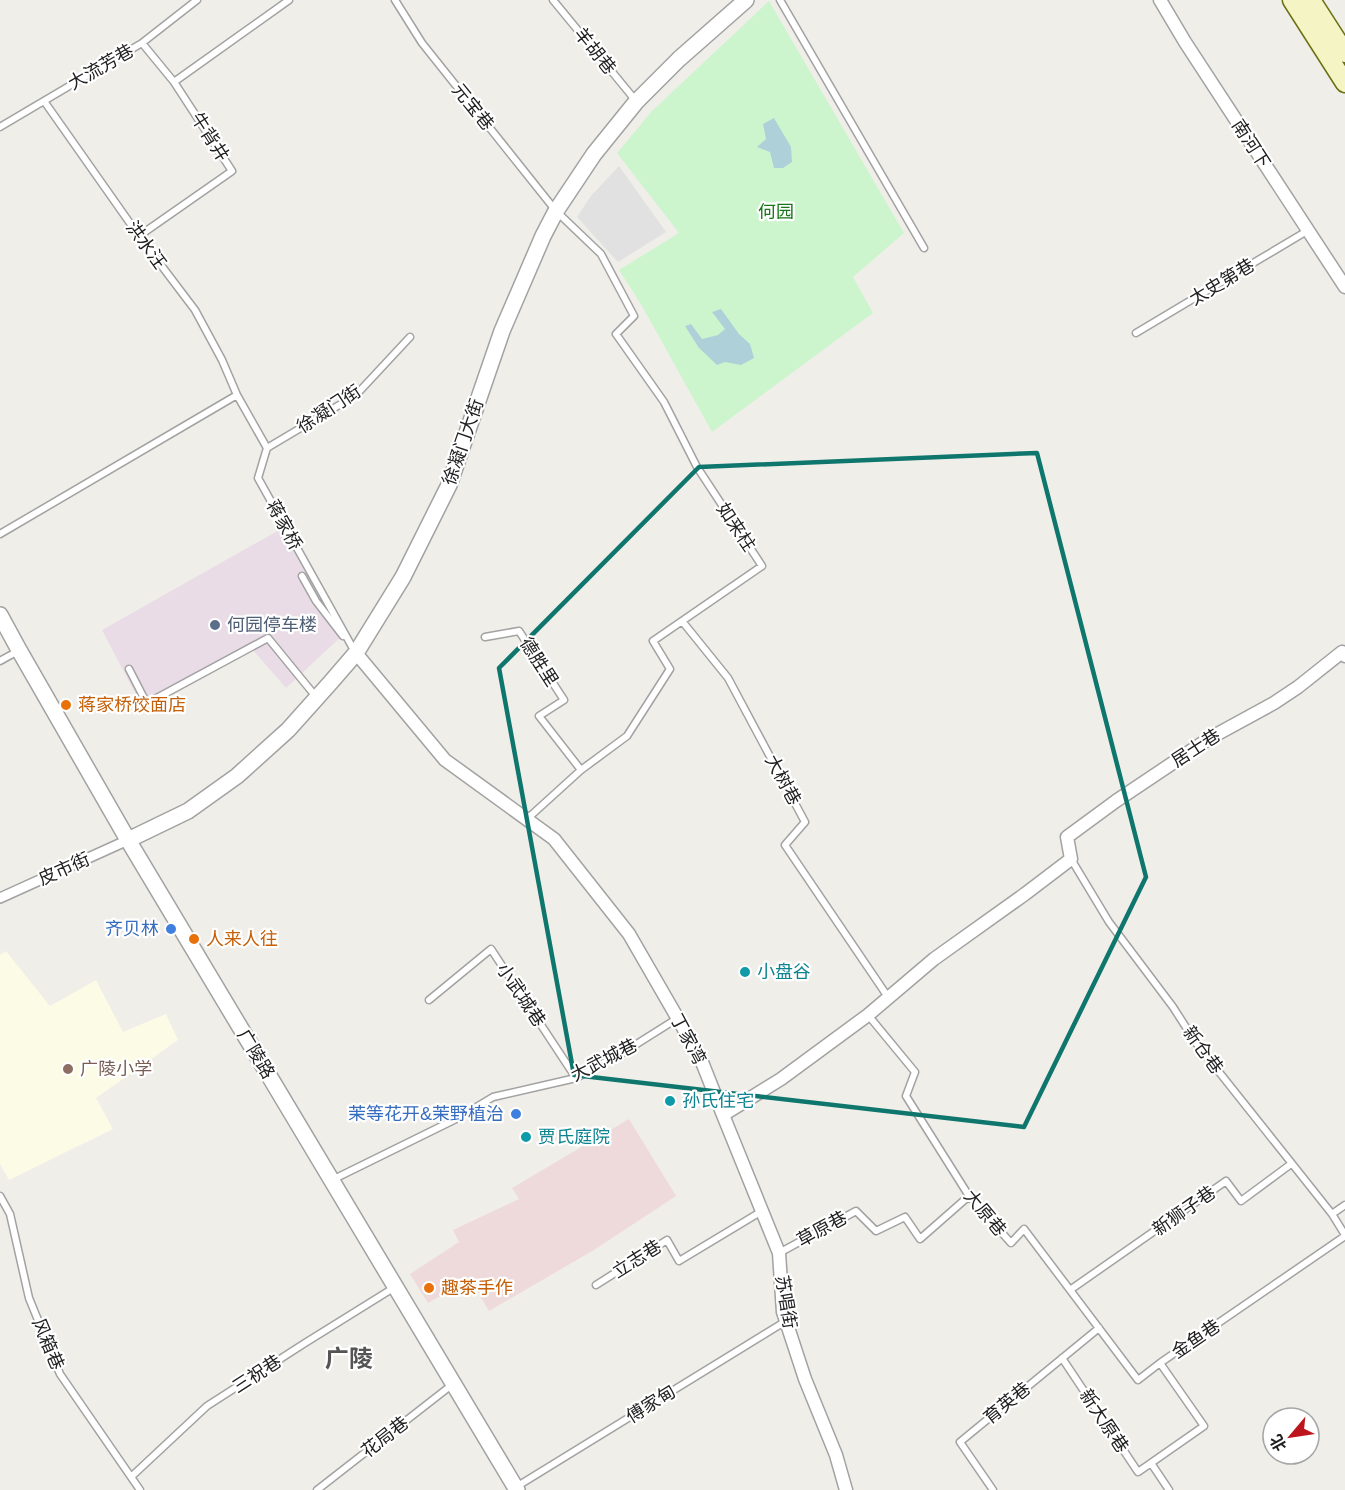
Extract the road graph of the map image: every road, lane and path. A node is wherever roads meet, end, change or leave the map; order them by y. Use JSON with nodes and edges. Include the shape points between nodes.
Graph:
{"nodes":[{"id":1,"x":197,"y":0,"type":"edge"},
{"id":2,"x":289,"y":0,"type":"edge"},
{"id":3,"x":395,"y":0,"type":"edge"},
{"id":4,"x":554,"y":0,"type":"edge"},
{"id":5,"x":746,"y":0,"type":"edge"},
{"id":6,"x":780,"y":0,"type":"edge"},
{"id":7,"x":1160,"y":0,"type":"edge"},
{"id":8,"x":1293,"y":0,"type":"edge"},
{"id":9,"x":1311,"y":0,"type":"edge"},
{"id":10,"x":142,"y":43,"type":"junction"},
{"id":11,"x":1345,"y":54,"type":"edge"},
{"id":12,"x":174,"y":82,"type":"junction"},
{"id":13,"x":1345,"y":83,"type":"edge"},
{"id":14,"x":44,"y":101,"type":"junction"},
{"id":15,"x":636,"y":102,"type":"junction"},
{"id":16,"x":0,"y":127,"type":"edge"},
{"id":17,"x":556,"y":211,"type":"junction"},
{"id":18,"x":1308,"y":231,"type":"junction"},
{"id":19,"x":140,"y":236,"type":"junction"},
{"id":20,"x":924,"y":248,"type":"dead end"},
{"id":21,"x":1345,"y":287,"type":"edge"},
{"id":22,"x":1136,"y":333,"type":"dead end"},
{"id":23,"x":410,"y":337,"type":"dead end"},
{"id":24,"x":237,"y":395,"type":"junction"},
{"id":25,"x":267,"y":448,"type":"junction"},
{"id":26,"x":0,"y":534,"type":"edge"},
{"id":27,"x":302,"y":576,"type":"dead end"},
{"id":28,"x":0,"y":615,"type":"edge"},
{"id":29,"x":682,"y":621,"type":"junction"},
{"id":30,"x":485,"y":637,"type":"dead end"},
{"id":31,"x":19,"y":650,"type":"junction"},
{"id":32,"x":356,"y":653,"type":"junction"},
{"id":33,"x":1345,"y":656,"type":"edge"},
{"id":34,"x":0,"y":661,"type":"edge"},
{"id":35,"x":129,"y":669,"type":"dead end"},
{"id":36,"x":317,"y":698,"type":"junction"},
{"id":37,"x":581,"y":770,"type":"junction"},
{"id":38,"x":526,"y":819,"type":"junction"},
{"id":39,"x":128,"y":840,"type":"junction"},
{"id":40,"x":1071,"y":859,"type":"junction"},
{"id":41,"x":0,"y":898,"type":"edge"},
{"id":42,"x":888,"y":997,"type":"junction"},
{"id":43,"x":429,"y":1000,"type":"dead end"},
{"id":44,"x":868,"y":1015,"type":"junction"},
{"id":45,"x":678,"y":1018,"type":"junction"},
{"id":46,"x":576,"y":1078,"type":"junction"},
{"id":47,"x":723,"y":1115,"type":"junction"},
{"id":48,"x":1291,"y":1164,"type":"junction"},
{"id":49,"x":332,"y":1180,"type":"junction"},
{"id":50,"x":0,"y":1196,"type":"edge"},
{"id":51,"x":969,"y":1196,"type":"junction"},
{"id":52,"x":1345,"y":1205,"type":"edge"},
{"id":53,"x":762,"y":1210,"type":"junction"},
{"id":54,"x":1332,"y":1214,"type":"junction"},
{"id":55,"x":1345,"y":1235,"type":"edge"},
{"id":56,"x":779,"y":1253,"type":"junction"},
{"id":57,"x":596,"y":1285,"type":"dead end"},
{"id":58,"x":395,"y":1287,"type":"junction"},
{"id":59,"x":1070,"y":1290,"type":"junction"},
{"id":60,"x":786,"y":1321,"type":"junction"},
{"id":61,"x":1099,"y":1328,"type":"junction"},
{"id":62,"x":1062,"y":1358,"type":"junction"},
{"id":63,"x":1160,"y":1363,"type":"junction"},
{"id":64,"x":453,"y":1384,"type":"junction"},
{"id":65,"x":1151,"y":1463,"type":"junction"},
{"id":66,"x":131,"y":1476,"type":"junction"},
{"id":67,"x":516,"y":1489,"type":"edge"},
{"id":68,"x":140,"y":1490,"type":"edge"},
{"id":69,"x":317,"y":1490,"type":"edge"},
{"id":70,"x":846,"y":1490,"type":"edge"},
{"id":71,"x":993,"y":1490,"type":"edge"},
{"id":72,"x":1169,"y":1490,"type":"edge"}],
"edges":[{"from":1,"to":10,"type":"lane","name":"大流芳巷"},
{"from":2,"to":12,"type":"lane"},
{"from":3,"to":17,"type":"lane","name":"元宝巷","via":[[422,43]]},
{"from":4,"to":15,"type":"lane","name":"羊胡巷"},
{"from":5,"to":15,"type":"street","name":"徐凝门大街"},
{"from":6,"to":20,"type":"lane"},
{"from":7,"to":18,"type":"street","name":"南河下"},
{"from":8,"to":13,"type":"main road"},
{"from":9,"to":11,"type":"main road"},
{"from":10,"to":12,"type":"lane","name":"牛背井"},
{"from":10,"to":14,"type":"lane","name":"大流芳巷"},
{"from":12,"to":19,"type":"lane","name":"牛背井","via":[[232,171]]},
{"from":14,"to":16,"type":"lane","name":"大流芳巷"},
{"from":14,"to":19,"type":"lane","name":"洪水汪"},
{"from":15,"to":17,"type":"street","name":"徐凝门大街","via":[[594,154]]},
{"from":17,"to":29,"type":"lane","name":"如来柱","via":[[601,254],[634,316],[616,334],[664,402],[697,467],[762,566]]},
{"from":17,"to":32,"type":"street","name":"徐凝门大街","via":[[502,331],[449,485],[403,577]]},
{"from":18,"to":21,"type":"street","name":"南河下"},
{"from":18,"to":22,"type":"lane","name":"太史第巷"},
{"from":19,"to":24,"type":"lane","name":"洪水汪","via":[[195,310]]},
{"from":23,"to":25,"type":"lane","name":"徐凝门街","via":[[356,395]]},
{"from":24,"to":25,"type":"lane"},
{"from":24,"to":26,"type":"lane"},
{"from":25,"to":32,"type":"lane","name":"蒋家桥","via":[[258,478]]},
{"from":27,"to":32,"type":"lane"},
{"from":28,"to":31,"type":"street","name":"广陵路"},
{"from":29,"to":37,"type":"lane","name":"如来柱","via":[[653,641],[670,669],[627,736]]},
{"from":29,"to":42,"type":"lane","name":"大树巷","via":[[728,678],[805,822],[785,845]]},
{"from":30,"to":37,"type":"lane","name":"德胜里","via":[[519,630],[564,700],[539,716]]},
{"from":31,"to":34,"type":"lane"},
{"from":31,"to":39,"type":"street","name":"广陵路"},
{"from":32,"to":36,"type":"street","name":"徐凝门大街"},
{"from":32,"to":38,"type":"street","name":"丁家湾","via":[[445,760]]},
{"from":33,"to":40,"type":"street","name":"居士巷","via":[[1342,652],[1298,687],[1210,738],[1067,837]]},
{"from":35,"to":36,"type":"lane","via":[[146,702],[268,638]]},
{"from":36,"to":39,"type":"street","name":"徐凝门大街","via":[[237,776],[188,811]]},
{"from":37,"to":38,"type":"lane","name":"如来柱"},
{"from":38,"to":45,"type":"street","name":"丁家湾","via":[[554,839],[629,934]]},
{"from":39,"to":41,"type":"street","name":"皮市街"},
{"from":39,"to":49,"type":"street","name":"广陵路"},
{"from":40,"to":42,"type":"street"},
{"from":40,"to":48,"type":"lane","name":"新仓巷","via":[[1109,922],[1196,1043]]},
{"from":42,"to":44,"type":"street"},
{"from":43,"to":46,"type":"lane","name":"小武城巷","via":[[491,949]]},
{"from":44,"to":47,"type":"street","via":[[781,1079]]},
{"from":44,"to":51,"type":"lane","name":"大原巷","via":[[915,1072],[906,1096]]},
{"from":45,"to":46,"type":"lane","name":"大武城巷"},
{"from":45,"to":47,"type":"street","name":"丁家湾","via":[[700,1057]]},
{"from":46,"to":49,"type":"lane","name":"大武城巷","via":[[493,1097]]},
{"from":47,"to":53,"type":"street","name":"苏唱街"},
{"from":48,"to":54,"type":"lane","name":"新仓巷"},
{"from":48,"to":59,"type":"lane","name":"新狮子巷","via":[[1241,1201],[1226,1181]]},
{"from":49,"to":58,"type":"street","name":"广陵路"},
{"from":50,"to":66,"type":"lane","name":"风箱巷","via":[[10,1214],[29,1299],[60,1374]]},
{"from":51,"to":56,"type":"lane","name":"草原巷","via":[[920,1239],[905,1217],[876,1231],[856,1211]]},
{"from":51,"to":59,"type":"lane","name":"大原巷","via":[[1011,1243],[1024,1229]]},
{"from":52,"to":54,"type":"lane"},
{"from":53,"to":56,"type":"street","name":"苏唱街"},
{"from":53,"to":57,"type":"lane","name":"立志巷","via":[[679,1261],[667,1240]]},
{"from":54,"to":55,"type":"lane","name":"新仓巷"},
{"from":55,"to":63,"type":"lane","name":"金鱼巷"},
{"from":56,"to":60,"type":"street","name":"苏唱街"},
{"from":58,"to":64,"type":"street","name":"广陵路"},
{"from":58,"to":66,"type":"lane","name":"三祝巷","via":[[207,1406]]},
{"from":59,"to":61,"type":"lane","name":"大原巷"},
{"from":60,"to":67,"type":"lane","name":"傅家甸"},
{"from":60,"to":70,"type":"street","name":"苏唱街"},
{"from":61,"to":62,"type":"lane","name":"育英巷"},
{"from":61,"to":63,"type":"lane","name":"大原巷","via":[[1138,1380]]},
{"from":62,"to":65,"type":"lane","name":"新大原巷","via":[[1138,1472]]},
{"from":62,"to":71,"type":"lane","name":"育英巷","via":[[960,1442]]},
{"from":63,"to":65,"type":"lane","name":"金鱼巷","via":[[1204,1426]]},
{"from":64,"to":67,"type":"street","name":"广陵路"},
{"from":64,"to":69,"type":"lane","name":"花局巷"},
{"from":65,"to":72,"type":"lane"},
{"from":66,"to":68,"type":"lane","name":"风箱巷"}]}
